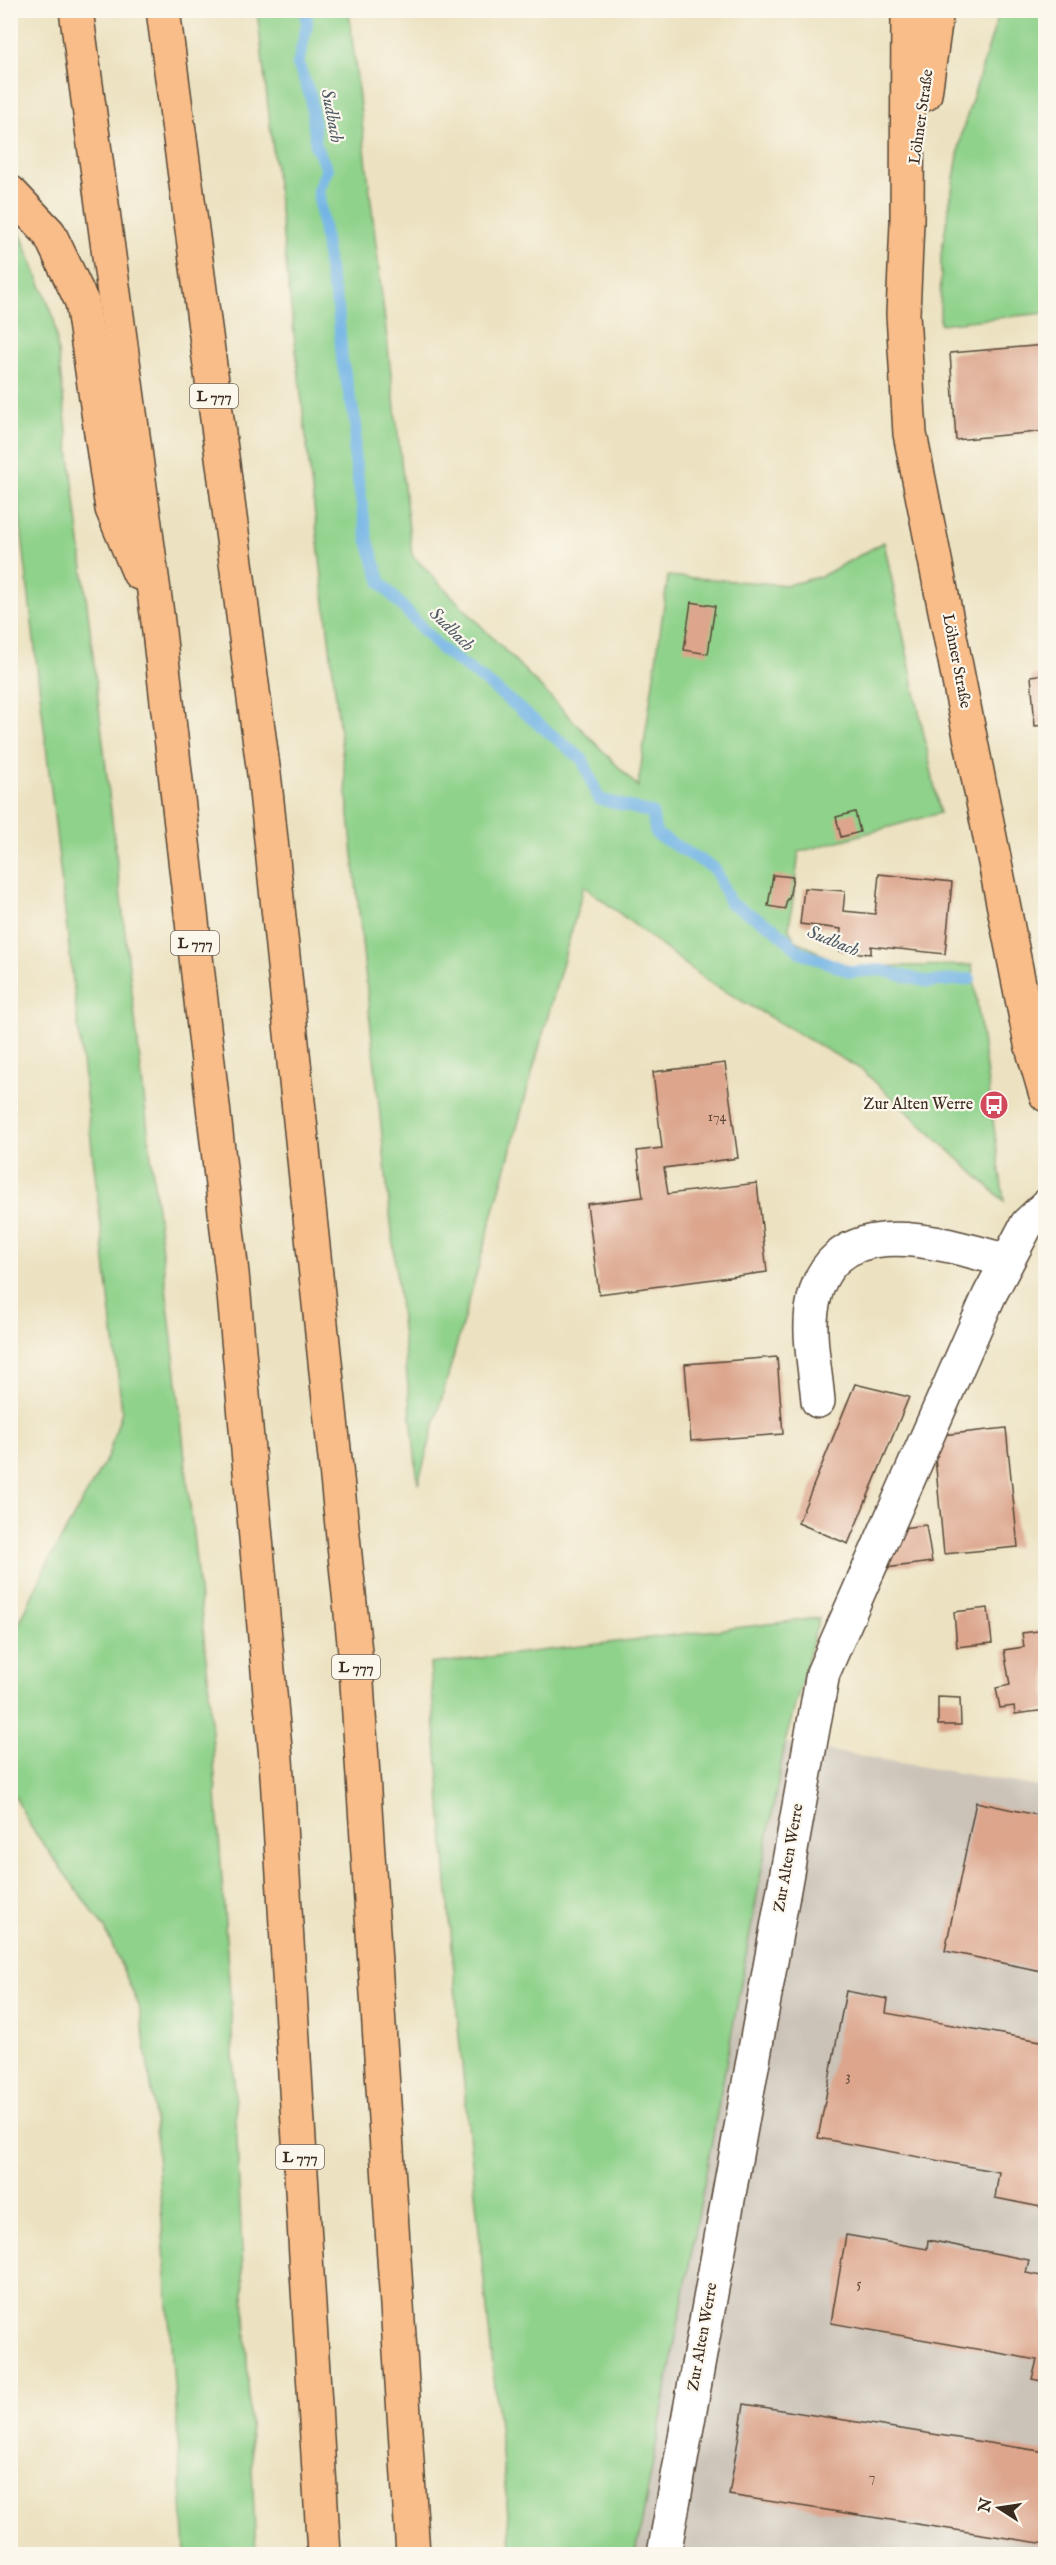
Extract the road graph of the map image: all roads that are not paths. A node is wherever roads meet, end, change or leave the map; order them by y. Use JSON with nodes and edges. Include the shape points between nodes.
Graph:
{"nodes":[{"id":1,"x":76,"y":10,"type":"edge"},
{"id":2,"x":163,"y":10,"type":"edge"},
{"id":3,"x":908,"y":10,"type":"edge"},
{"id":4,"x":937,"y":10,"type":"edge"},
{"id":5,"x":10,"y":192,"type":"edge"},
{"id":6,"x":907,"y":223,"type":"junction"},
{"id":7,"x":157,"y":614,"type":"junction"},
{"id":8,"x":1046,"y":1095,"type":"edge"},
{"id":9,"x":1046,"y":1206,"type":"edge"},
{"id":10,"x":1007,"y":1261,"type":"junction"},
{"id":11,"x":818,"y":1401,"type":"dead end"},
{"id":12,"x":324,"y":2554,"type":"edge"},
{"id":13,"x":412,"y":2554,"type":"edge"},
{"id":14,"x":664,"y":2554,"type":"edge"}],
"edges":[{"from":1,"to":7,"type":"main road","number":"L 777"},
{"from":2,"to":13,"type":"main road","number":"L 777","via":[[265,782],[355,1653]]},
{"from":3,"to":6,"type":"main road","name":"Löhner Straße"},
{"from":4,"to":6,"type":"main road","name":"Löhner Straße"},
{"from":5,"to":7,"type":"main road","number":"L 777","via":[[49,233],[82,302],[112,509]]},
{"from":6,"to":8,"type":"main road","name":"Löhner Straße","via":[[903,314],[910,434],[1029,1032]]},
{"from":7,"to":12,"type":"main road","number":"L 777","via":[[231,1261],[276,1759]]},
{"from":9,"to":10,"type":"street","name":"Zur Alten Werre","via":[[1027,1224]]},
{"from":10,"to":11,"type":"street","via":[[946,1244],[886,1239],[847,1249],[834,1258],[820,1281],[812,1312]]},
{"from":10,"to":14,"type":"street","name":"Zur Alten Werre","via":[[824,1673]]}]}
